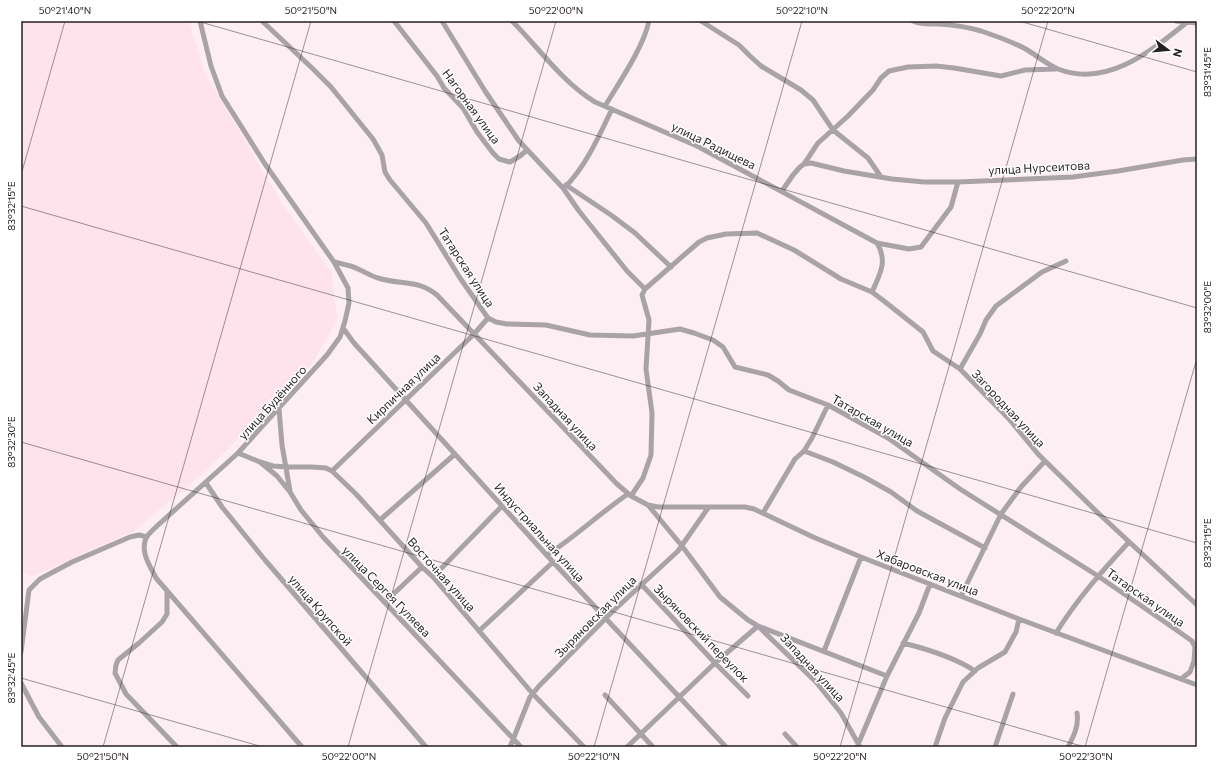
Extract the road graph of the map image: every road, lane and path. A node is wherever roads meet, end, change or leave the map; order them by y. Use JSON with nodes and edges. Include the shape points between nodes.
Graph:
{"nodes":[{"id":1,"x":200,"y":21,"type":"edge"},
{"id":2,"x":262,"y":21,"type":"edge"},
{"id":3,"x":394,"y":21,"type":"edge"},
{"id":4,"x":442,"y":21,"type":"edge"},
{"id":5,"x":512,"y":21,"type":"edge"},
{"id":6,"x":650,"y":21,"type":"edge"},
{"id":7,"x":700,"y":21,"type":"edge"},
{"id":8,"x":912,"y":21,"type":"edge"},
{"id":9,"x":1176,"y":21,"type":"edge"},
{"id":10,"x":938,"y":23,"type":"edge"},
{"id":11,"x":1186,"y":23,"type":"junction"},
{"id":12,"x":1197,"y":23,"type":"edge"},
{"id":13,"x":1057,"y":68,"type":"junction"},
{"id":14,"x":605,"y":106,"type":"junction"},
{"id":15,"x":612,"y":109,"type":"junction"},
{"id":16,"x":833,"y":130,"type":"junction"},
{"id":17,"x":527,"y":150,"type":"junction"},
{"id":18,"x":1197,"y":159,"type":"edge"},
{"id":19,"x":804,"y":164,"type":"junction"},
{"id":20,"x":881,"y":177,"type":"junction"},
{"id":21,"x":958,"y":182,"type":"junction"},
{"id":22,"x":565,"y":187,"type":"junction"},
{"id":23,"x":782,"y":191,"type":"junction"},
{"id":24,"x":877,"y":243,"type":"junction"},
{"id":25,"x":1066,"y":261,"type":"dead end"},
{"id":26,"x":334,"y":262,"type":"junction"},
{"id":27,"x":671,"y":267,"type":"junction"},
{"id":28,"x":645,"y":289,"type":"junction"},
{"id":29,"x":872,"y":292,"type":"junction"},
{"id":30,"x":488,"y":318,"type":"junction"},
{"id":31,"x":343,"y":328,"type":"junction"},
{"id":32,"x":474,"y":334,"type":"junction"},
{"id":33,"x":648,"y":334,"type":"junction"},
{"id":34,"x":960,"y":369,"type":"junction"},
{"id":35,"x":406,"y":399,"type":"junction"},
{"id":36,"x":828,"y":405,"type":"junction"},
{"id":37,"x":279,"y":409,"type":"junction"},
{"id":38,"x":804,"y":451,"type":"junction"},
{"id":39,"x":238,"y":453,"type":"junction"},
{"id":40,"x":455,"y":454,"type":"junction"},
{"id":41,"x":1045,"y":461,"type":"junction"},
{"id":42,"x":260,"y":462,"type":"junction"},
{"id":43,"x":287,"y":467,"type":"junction"},
{"id":44,"x":332,"y":471,"type":"junction"},
{"id":45,"x":206,"y":483,"type":"junction"},
{"id":46,"x":290,"y":492,"type":"junction"},
{"id":47,"x":629,"y":495,"type":"junction"},
{"id":48,"x":648,"y":505,"type":"junction"},
{"id":49,"x":502,"y":506,"type":"junction"},
{"id":50,"x":708,"y":508,"type":"junction"},
{"id":51,"x":763,"y":513,"type":"junction"},
{"id":52,"x":1001,"y":514,"type":"junction"},
{"id":53,"x":380,"y":520,"type":"junction"},
{"id":54,"x":147,"y":537,"type":"junction"},
{"id":55,"x":1129,"y":542,"type":"junction"},
{"id":56,"x":682,"y":546,"type":"junction"},
{"id":57,"x":985,"y":548,"type":"junction"},
{"id":58,"x":547,"y":555,"type":"junction"},
{"id":59,"x":861,"y":557,"type":"junction"},
{"id":60,"x":553,"y":562,"type":"junction"},
{"id":61,"x":422,"y":567,"type":"junction"},
{"id":62,"x":1098,"y":576,"type":"junction"},
{"id":63,"x":433,"y":577,"type":"junction"},
{"id":64,"x":641,"y":584,"type":"junction"},
{"id":65,"x":930,"y":584,"type":"junction"},
{"id":66,"x":167,"y":591,"type":"junction"},
{"id":67,"x":961,"y":596,"type":"junction"},
{"id":68,"x":385,"y":602,"type":"junction"},
{"id":69,"x":1197,"y":605,"type":"edge"},
{"id":70,"x":606,"y":618,"type":"junction"},
{"id":71,"x":1019,"y":619,"type":"junction"},
{"id":72,"x":758,"y":626,"type":"junction"},
{"id":73,"x":479,"y":631,"type":"junction"},
{"id":74,"x":1056,"y":633,"type":"junction"},
{"id":75,"x":904,"y":643,"type":"junction"},
{"id":76,"x":824,"y":651,"type":"junction"},
{"id":77,"x":21,"y":652,"type":"edge"},
{"id":78,"x":715,"y":663,"type":"junction"},
{"id":79,"x":975,"y":671,"type":"junction"},
{"id":80,"x":887,"y":676,"type":"junction"},
{"id":81,"x":1181,"y":679,"type":"junction"},
{"id":82,"x":21,"y":684,"type":"edge"},
{"id":83,"x":1197,"y":685,"type":"edge"},
{"id":84,"x":533,"y":694,"type":"junction"},
{"id":85,"x":1013,"y":694,"type":"dead end"},
{"id":86,"x":605,"y":695,"type":"dead end"},
{"id":87,"x":748,"y":696,"type":"dead end"},
{"id":88,"x":679,"y":697,"type":"junction"},
{"id":89,"x":1077,"y":713,"type":"dead end"},
{"id":90,"x":641,"y":734,"type":"junction"},
{"id":91,"x":785,"y":734,"type":"dead end"},
{"id":92,"x":513,"y":738,"type":"junction"},
{"id":93,"x":859,"y":746,"type":"edge"},
{"id":94,"x":62,"y":747,"type":"edge"},
{"id":95,"x":177,"y":747,"type":"edge"},
{"id":96,"x":302,"y":747,"type":"edge"},
{"id":97,"x":426,"y":747,"type":"edge"},
{"id":98,"x":510,"y":747,"type":"edge"},
{"id":99,"x":521,"y":747,"type":"edge"},
{"id":100,"x":584,"y":747,"type":"edge"},
{"id":101,"x":627,"y":747,"type":"edge"},
{"id":102,"x":653,"y":747,"type":"edge"},
{"id":103,"x":726,"y":747,"type":"edge"},
{"id":104,"x":797,"y":747,"type":"edge"},
{"id":105,"x":935,"y":747,"type":"edge"},
{"id":106,"x":995,"y":747,"type":"edge"},
{"id":107,"x":1068,"y":747,"type":"edge"}],
"edges":[{"from":1,"to":26,"type":"street","name":"улица Будённого","via":[[211,66],[222,96],[265,164]]},
{"from":2,"to":30,"type":"street","name":"Татарская улица","via":[[331,87],[373,139],[382,155],[385,172],[390,180],[426,223]]},
{"from":3,"to":17,"type":"street","name":"Нагорная улица","via":[[444,88],[463,108],[476,132],[493,153],[500,159],[510,162]]},
{"from":4,"to":17,"type":"street","name":"Нагорная улица","via":[[497,110]]},
{"from":5,"to":14,"type":"street","name":"улица Радищева","via":[[573,86],[586,97]]},
{"from":6,"to":14,"type":"street","via":[[635,55]]},
{"from":7,"to":16,"type":"street","via":[[739,45],[761,66],[801,90],[813,100]]},
{"from":8,"to":10,"type":"street","via":[[928,25]]},
{"from":9,"to":11,"type":"street"},
{"from":10,"to":13,"type":"street","via":[[995,36],[1025,49]]},
{"from":11,"to":12,"type":"street"},
{"from":11,"to":13,"type":"street","via":[[1148,52],[1111,71],[1094,74],[1074,73]]},
{"from":13,"to":16,"type":"street","via":[[1025,70],[1001,76],[936,66],[908,67],[890,71]]},
{"from":14,"to":15,"type":"street","name":"улица Радищева"},
{"from":15,"to":22,"type":"street","via":[[581,166]]},
{"from":15,"to":23,"type":"street","name":"улица Радищева","via":[[697,146]]},
{"from":16,"to":19,"type":"street","via":[[818,143]]},
{"from":16,"to":20,"type":"street","via":[[868,158]]},
{"from":17,"to":22,"type":"street","name":"Нагорная улица"},
{"from":18,"to":21,"type":"street","name":"улица Нурсеитова","via":[[1073,177]]},
{"from":19,"to":20,"type":"street","name":"улица Нурсеитова","via":[[811,163]]},
{"from":19,"to":23,"type":"street"},
{"from":20,"to":21,"type":"street","name":"улица Нурсеитова","via":[[924,182]]},
{"from":21,"to":24,"type":"street","name":"улица Радищева","via":[[951,207],[920,247],[909,249]]},
{"from":22,"to":27,"type":"street","via":[[635,233]]},
{"from":22,"to":28,"type":"street","name":"Нагорная улица","via":[[579,211],[627,271]]},
{"from":23,"to":24,"type":"street","name":"улица Радищева"},
{"from":24,"to":29,"type":"street","via":[[883,257],[881,273]]},
{"from":25,"to":34,"type":"street","via":[[1042,272],[996,306]]},
{"from":26,"to":31,"type":"street","name":"улица Будённого","via":[[348,288],[349,303]]},
{"from":26,"to":32,"type":"street","name":"Западная улица","via":[[379,279],[429,288]]},
{"from":27,"to":28,"type":"street","name":"Загородная улица"},
{"from":27,"to":29,"type":"street","name":"Загородная улица","via":[[707,238],[726,234],[757,233],[794,250],[841,279]]},
{"from":28,"to":33,"type":"street","via":[[642,295],[649,320]]},
{"from":29,"to":34,"type":"street","name":"Загородная улица","via":[[923,332],[933,351]]},
{"from":30,"to":32,"type":"street","name":"Кирпичная улица"},
{"from":30,"to":33,"type":"street","name":"Татарская улица","via":[[507,324],[546,325],[590,335]]},
{"from":31,"to":35,"type":"street","name":"Индустриальная улица"},
{"from":31,"to":37,"type":"street","name":"улица Будённого","via":[[340,337],[327,355]]},
{"from":32,"to":35,"type":"street","name":"Кирпичная улица"},
{"from":32,"to":47,"type":"street","name":"Западная улица"},
{"from":33,"to":36,"type":"street","name":"Татарская улица","via":[[680,329],[706,338],[723,347],[735,367],[768,375],[789,390]]},
{"from":33,"to":47,"type":"street","via":[[646,368],[652,413],[651,455],[643,478]]},
{"from":34,"to":41,"type":"street","name":"Загородная улица","via":[[1010,419]]},
{"from":35,"to":40,"type":"street","name":"Индустриальная улица"},
{"from":35,"to":44,"type":"street","name":"Кирпичная улица"},
{"from":36,"to":38,"type":"street"},
{"from":36,"to":52,"type":"street","name":"Татарская улица","via":[[888,438],[960,489]]},
{"from":37,"to":39,"type":"street","name":"улица Будённого"},
{"from":37,"to":43,"type":"street"},
{"from":38,"to":51,"type":"street","via":[[795,459]]},
{"from":38,"to":57,"type":"street","via":[[864,477],[917,511]]},
{"from":39,"to":42,"type":"street","name":"улица Сергея Гуляева"},
{"from":39,"to":45,"type":"street","name":"улица Будённого"},
{"from":40,"to":49,"type":"street","name":"Индустриальная улица"},
{"from":40,"to":53,"type":"street"},
{"from":41,"to":52,"type":"street"},
{"from":41,"to":55,"type":"street","name":"Загородная улица"},
{"from":42,"to":43,"type":"street"},
{"from":42,"to":46,"type":"street","name":"улица Сергея Гуляева","via":[[277,476]]},
{"from":43,"to":44,"type":"street","via":[[326,468]]},
{"from":43,"to":46,"type":"street"},
{"from":44,"to":53,"type":"street","name":"Восточная улица"},
{"from":45,"to":54,"type":"street","name":"улица Будённого"},
{"from":45,"to":97,"type":"street","name":"улица Крупской","via":[[265,560]]},
{"from":46,"to":68,"type":"street","name":"улица Сергея Гуляева","via":[[323,537]]},
{"from":47,"to":48,"type":"street","name":"Западная улица"},
{"from":47,"to":58,"type":"street","via":[[617,500]]},
{"from":48,"to":50,"type":"street","name":"Хабаровская улица"},
{"from":48,"to":56,"type":"street","name":"Западная улица"},
{"from":49,"to":58,"type":"street","name":"Индустриальная улица"},
{"from":49,"to":63,"type":"street"},
{"from":50,"to":51,"type":"street","name":"Хабаровская улица","via":[[745,507]]},
{"from":50,"to":56,"type":"street","name":"Зыряновская улица"},
{"from":51,"to":59,"type":"street","name":"Хабаровская улица"},
{"from":52,"to":57,"type":"street"},
{"from":52,"to":62,"type":"street","name":"Татарская улица"},
{"from":53,"to":61,"type":"street","name":"Восточная улица"},
{"from":54,"to":66,"type":"street","via":[[144,546],[147,562]]},
{"from":54,"to":77,"type":"street","via":[[130,537],[40,579],[30,590]]},
{"from":55,"to":62,"type":"street"},
{"from":55,"to":69,"type":"street","name":"Загородная улица"},
{"from":56,"to":64,"type":"street","name":"Зыряновская улица"},
{"from":56,"to":72,"type":"street","name":"Западная улица","via":[[720,597]]},
{"from":57,"to":67,"type":"street"},
{"from":58,"to":60,"type":"street","name":"Индустриальная улица"},
{"from":59,"to":65,"type":"street","name":"Хабаровская улица"},
{"from":59,"to":76,"type":"street"},
{"from":60,"to":70,"type":"street","name":"Индустриальная улица"},
{"from":60,"to":73,"type":"street"},
{"from":61,"to":63,"type":"street","name":"Восточная улица"},
{"from":61,"to":68,"type":"street"},
{"from":62,"to":74,"type":"street"},
{"from":62,"to":81,"type":"street","name":"Татарская улица","via":[[1192,641],[1195,648],[1194,661],[1190,672]]},
{"from":63,"to":73,"type":"street","name":"Восточная улица"},
{"from":64,"to":70,"type":"street","name":"Зыряновская улица"},
{"from":64,"to":78,"type":"street","name":"Зыряновский переулок"},
{"from":65,"to":67,"type":"street","name":"Хабаровская улица"},
{"from":65,"to":75,"type":"street"},
{"from":66,"to":95,"type":"street","via":[[167,614],[162,622],[118,660],[116,673],[126,694]]},
{"from":66,"to":96,"type":"street"},
{"from":67,"to":71,"type":"street","name":"Хабаровская улица"},
{"from":68,"to":92,"type":"street","name":"улица Сергея Гуляева"},
{"from":70,"to":84,"type":"street","name":"Зыряновская улица"},
{"from":70,"to":88,"type":"street","name":"Индустриальная улица"},
{"from":71,"to":74,"type":"street","name":"Хабаровская улица"},
{"from":71,"to":79,"type":"street","via":[[1016,632],[1005,652]]},
{"from":72,"to":76,"type":"street","name":"Западная улица"},
{"from":72,"to":78,"type":"street"},
{"from":72,"to":93,"type":"street","name":"Западная улица","via":[[820,687],[841,713]]},
{"from":73,"to":84,"type":"street","name":"Восточная улица"},
{"from":74,"to":81,"type":"street","name":"Хабаровская улица"},
{"from":75,"to":79,"type":"street","via":[[956,661]]},
{"from":75,"to":80,"type":"street"},
{"from":76,"to":80,"type":"street","name":"Западная улица"},
{"from":78,"to":87,"type":"street","name":"Зыряновский переулок"},
{"from":78,"to":88,"type":"street"},
{"from":79,"to":105,"type":"street","via":[[963,682],[945,718]]},
{"from":80,"to":93,"type":"street"},
{"from":81,"to":83,"type":"street","name":"Хабаровская улица"},
{"from":82,"to":94,"type":"street","via":[[39,717]]},
{"from":84,"to":92,"type":"street","name":"Зыряновская улица"},
{"from":84,"to":100,"type":"street","name":"Восточная улица"},
{"from":85,"to":106,"type":"street"},
{"from":86,"to":90,"type":"street"},
{"from":88,"to":90,"type":"street"},
{"from":88,"to":103,"type":"street","name":"Индустриальная улица"},
{"from":89,"to":107,"type":"street","via":[[1077,727]]},
{"from":90,"to":101,"type":"street"},
{"from":90,"to":102,"type":"street"},
{"from":91,"to":104,"type":"street"},
{"from":92,"to":98,"type":"street","name":"Зыряновская улица"},
{"from":92,"to":99,"type":"street","name":"улица Сергея Гуляева"}]}
